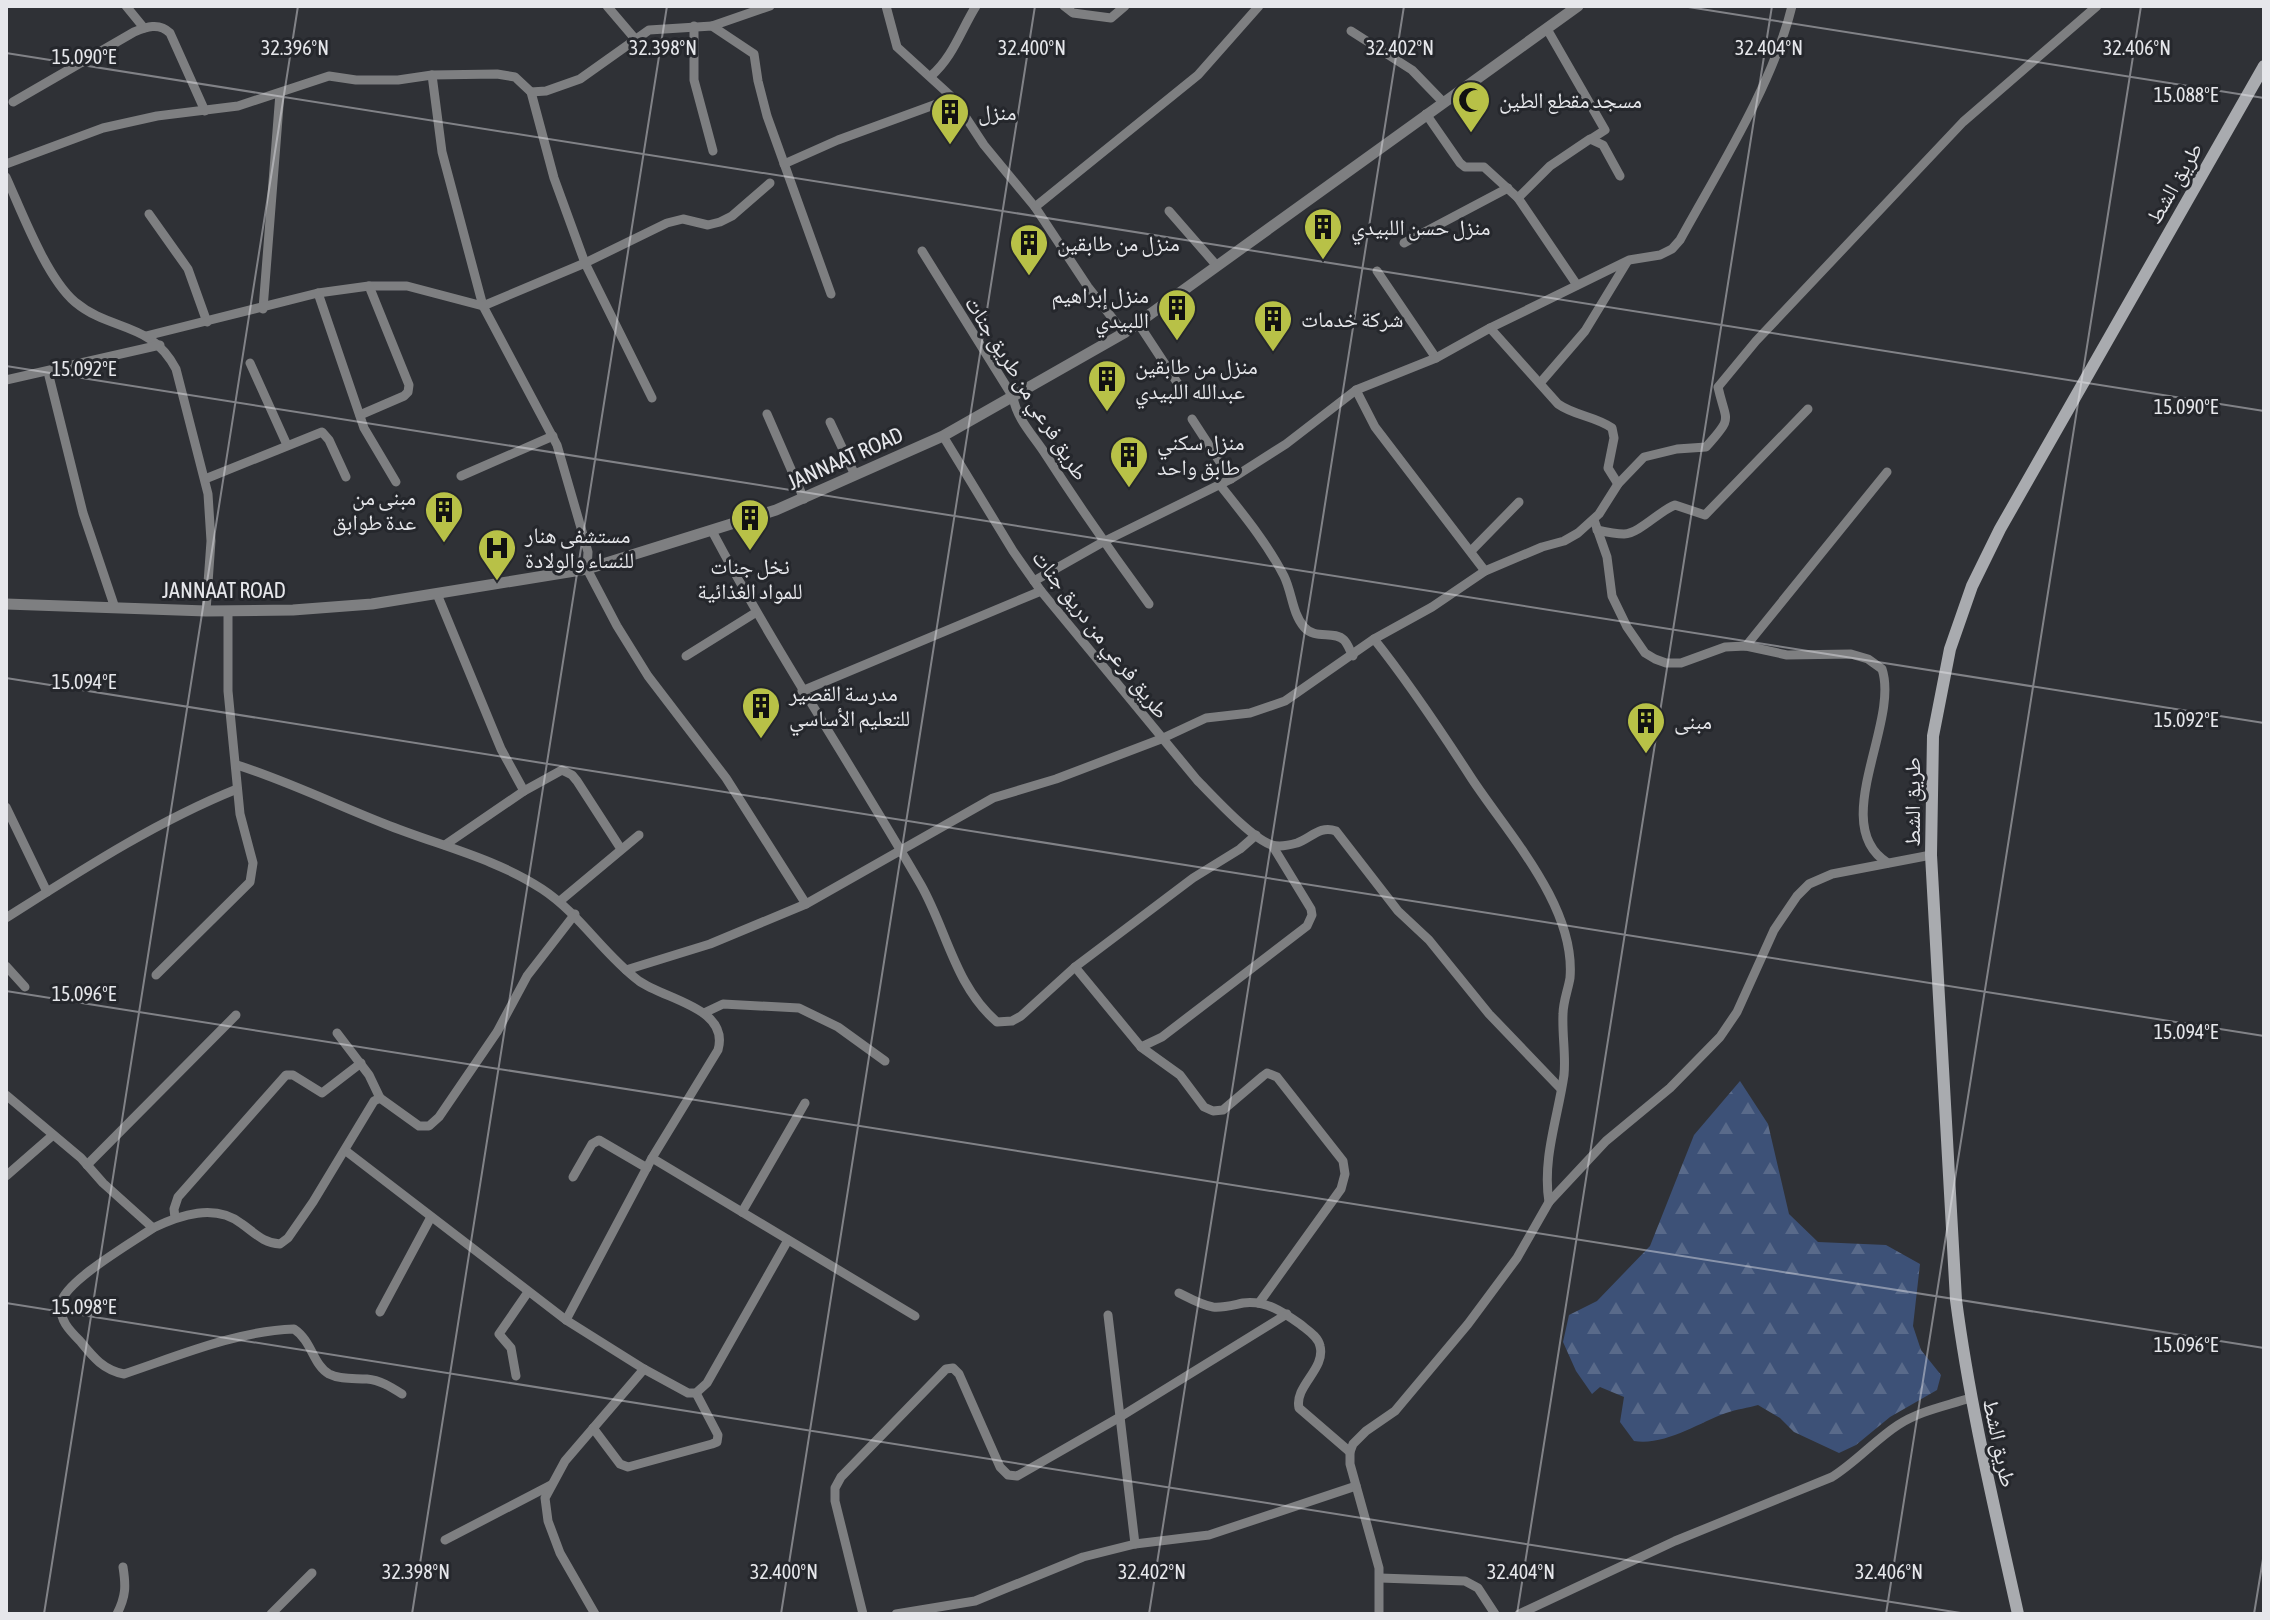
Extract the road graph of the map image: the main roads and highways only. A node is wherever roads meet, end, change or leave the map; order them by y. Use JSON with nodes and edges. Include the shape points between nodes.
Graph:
{"nodes":[{"id":1,"x":2264,"y":66,"type":"edge"},
{"id":2,"x":2018,"y":1614,"type":"edge"}],
"edges":[{"from":1,"to":2,"type":"main road","name":"طريق الشط","via":[[2000,529],[1950,649],[1933,736],[1931,855],[1956,1300],[1970,1398]]}]}
